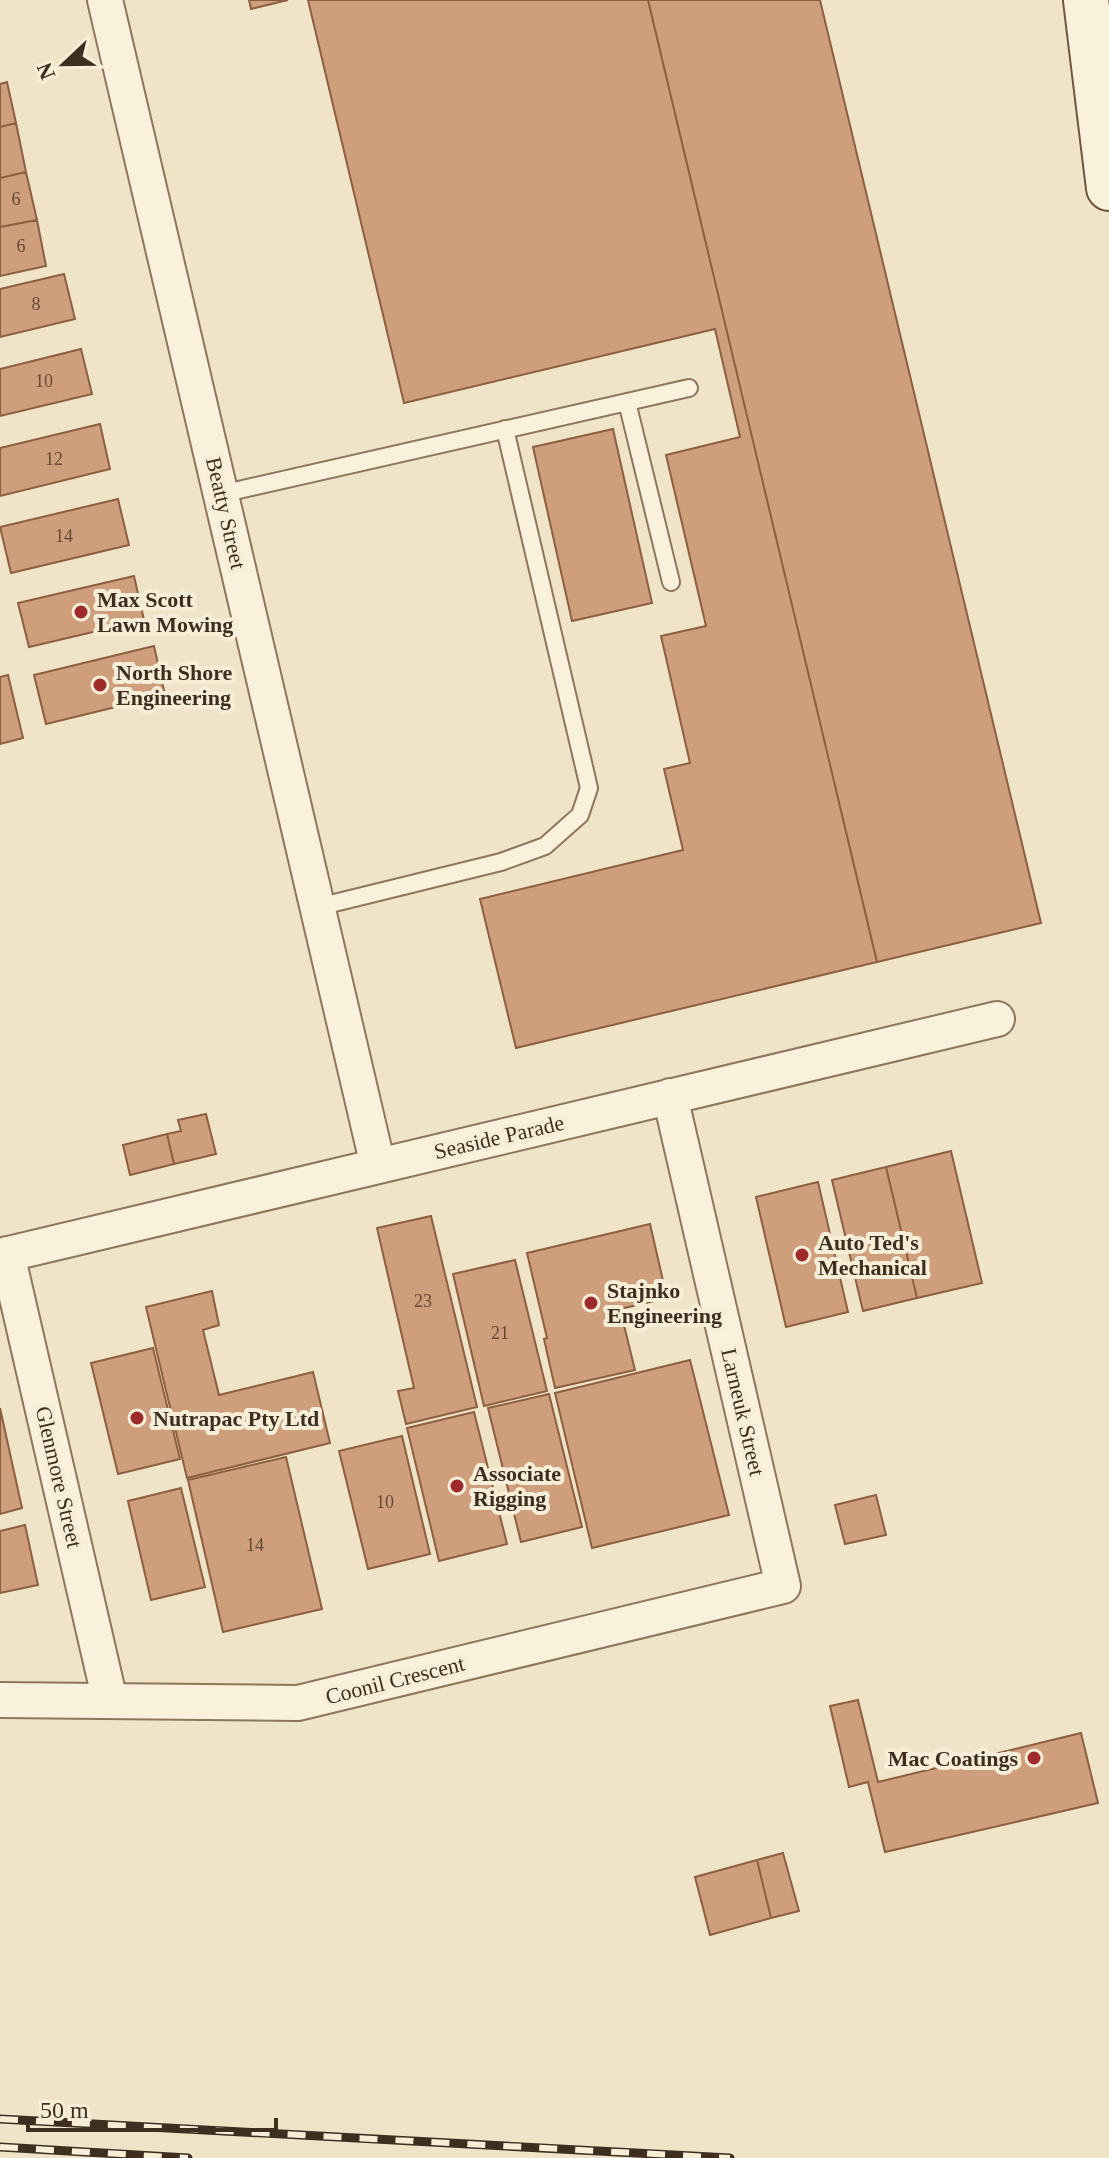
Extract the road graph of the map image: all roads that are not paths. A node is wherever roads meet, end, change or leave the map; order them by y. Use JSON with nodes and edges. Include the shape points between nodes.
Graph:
{"nodes":[{"id":1,"x":105,"y":0,"type":"edge"},
{"id":2,"x":1086,"y":0,"type":"edge"},
{"id":3,"x":1109,"y":188,"type":"edge"},
{"id":4,"x":689,"y":388,"type":"dead end"},
{"id":5,"x":627,"y":402,"type":"junction"},
{"id":6,"x":505,"y":429,"type":"junction"},
{"id":7,"x":221,"y":494,"type":"junction"},
{"id":8,"x":671,"y":582,"type":"dead end"},
{"id":9,"x":318,"y":907,"type":"junction"},
{"id":10,"x":997,"y":1019,"type":"dead end"},
{"id":11,"x":670,"y":1096,"type":"junction"},
{"id":12,"x":378,"y":1166,"type":"junction"},
{"id":13,"x":4,"y":1255,"type":"edge"},
{"id":14,"x":783,"y":1586,"type":"joint"},
{"id":15,"x":0,"y":1700,"type":"edge"},
{"id":16,"x":110,"y":1701,"type":"junction"}],
"edges":[{"from":1,"to":7,"type":"street","name":"Beatty Street"},
{"from":2,"to":3,"type":"main road"},
{"from":4,"to":5,"type":"lane"},
{"from":5,"to":6,"type":"lane"},
{"from":5,"to":8,"type":"lane"},
{"from":6,"to":7,"type":"lane"},
{"from":6,"to":9,"type":"lane","via":[[589,788],[580,815],[545,846],[501,862]]},
{"from":7,"to":9,"type":"street","name":"Beatty Street"},
{"from":9,"to":12,"type":"street","name":"Beatty Street"},
{"from":10,"to":11,"type":"street","name":"Seaside Parade"},
{"from":11,"to":12,"type":"street","name":"Seaside Parade"},
{"from":11,"to":14,"type":"street","name":"Larneuk Street"},
{"from":12,"to":13,"type":"street","name":"Seaside Parade"},
{"from":13,"to":16,"type":"street","name":"Glenmore Street"},
{"from":14,"to":16,"type":"street","name":"Coonil Crescent","via":[[298,1703]]},
{"from":15,"to":16,"type":"street","name":"Coonil Crescent"}]}
